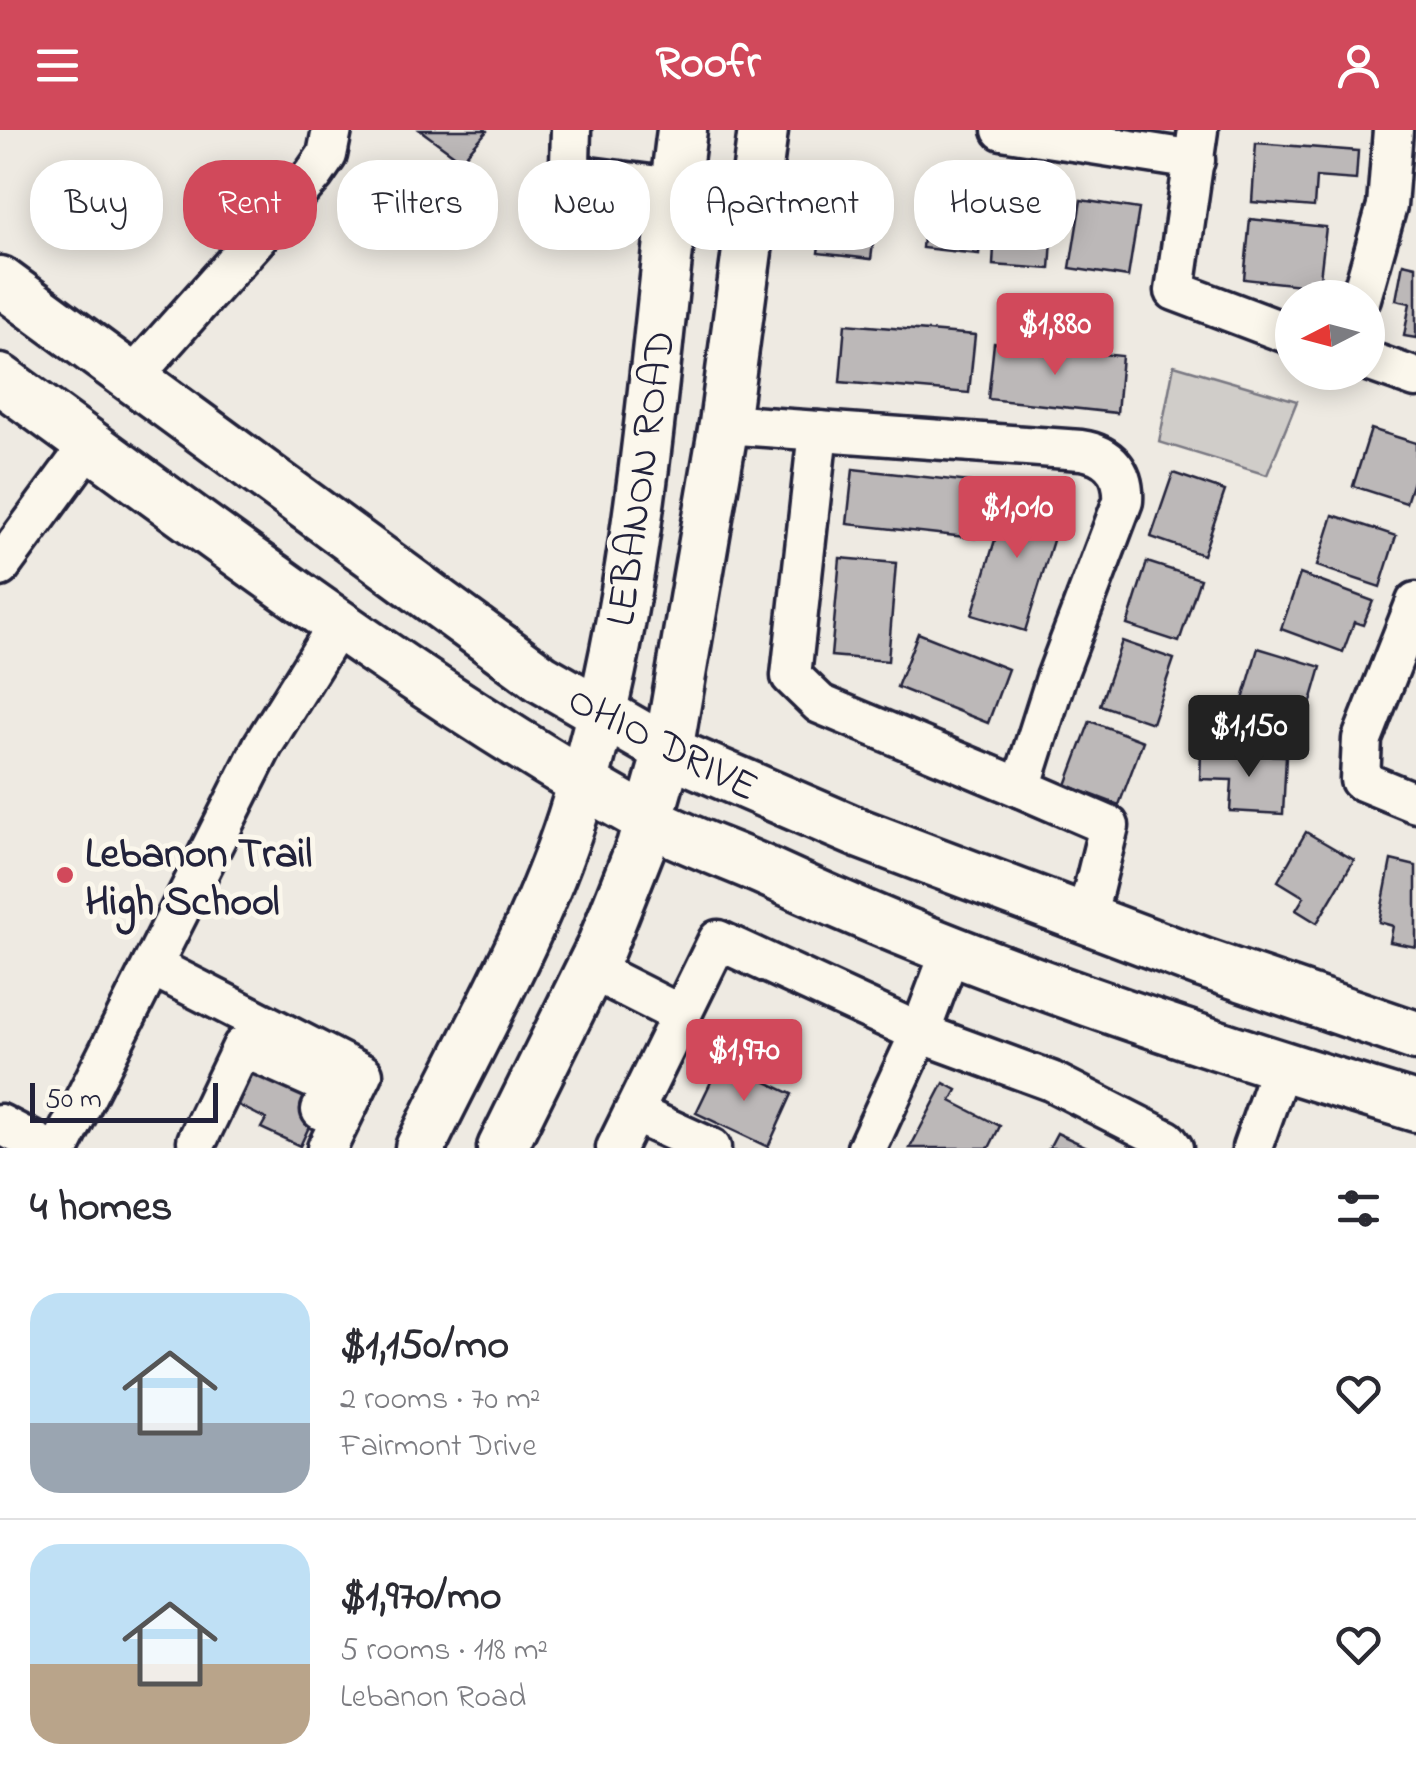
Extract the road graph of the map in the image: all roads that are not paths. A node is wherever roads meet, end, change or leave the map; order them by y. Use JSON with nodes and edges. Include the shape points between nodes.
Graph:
{"nodes":[{"id":1,"x":332,"y":130,"type":"edge"},
{"id":2,"x":571,"y":130,"type":"edge"},
{"id":3,"x":682,"y":130,"type":"edge"},
{"id":4,"x":763,"y":130,"type":"edge"},
{"id":5,"x":1002,"y":130,"type":"edge"},
{"id":6,"x":1393,"y":130,"type":"edge"},
{"id":7,"x":1196,"y":145,"type":"edge"},
{"id":8,"x":678,"y":160,"type":"edge"},
{"id":9,"x":759,"y":160,"type":"edge"},
{"id":10,"x":670,"y":200,"type":"edge"},
{"id":11,"x":670,"y":218,"type":"edge"},
{"id":12,"x":747,"y":250,"type":"edge"},
{"id":13,"x":1366,"y":280,"type":"edge"},
{"id":14,"x":0,"y":281,"type":"edge"},
{"id":15,"x":1275,"y":329,"type":"edge"},
{"id":16,"x":1385,"y":368,"type":"edge"},
{"id":17,"x":1416,"y":378,"type":"edge"},
{"id":18,"x":0,"y":379,"type":"edge"},
{"id":19,"x":130,"y":379,"type":"junction"},
{"id":20,"x":724,"y":424,"type":"junction"},
{"id":21,"x":818,"y":431,"type":"junction"},
{"id":22,"x":90,"y":444,"type":"junction"},
{"id":23,"x":0,"y":567,"type":"edge"},
{"id":24,"x":1416,"y":602,"type":"edge"},
{"id":25,"x":340,"y":622,"type":"junction"},
{"id":26,"x":600,"y":710,"type":"junction"},
{"id":27,"x":668,"y":751,"type":"junction"},
{"id":28,"x":583,"y":782,"type":"junction"},
{"id":29,"x":1020,"y":788,"type":"junction"},
{"id":30,"x":1416,"y":803,"type":"edge"},
{"id":31,"x":649,"y":820,"type":"junction"},
{"id":32,"x":1086,"y":919,"type":"junction"},
{"id":33,"x":971,"y":960,"type":"junction"},
{"id":34,"x":152,"y":966,"type":"junction"},
{"id":35,"x":590,"y":968,"type":"junction"},
{"id":36,"x":1302,"y":998,"type":"junction"},
{"id":37,"x":1130,"y":1013,"type":"junction"},
{"id":38,"x":682,"y":1014,"type":"junction"},
{"id":39,"x":920,"y":1032,"type":"junction"},
{"id":40,"x":1416,"y":1036,"type":"edge"},
{"id":41,"x":1281,"y":1066,"type":"junction"},
{"id":42,"x":1416,"y":1107,"type":"edge"},
{"id":43,"x":634,"y":1113,"type":"junction"},
{"id":44,"x":0,"y":1124,"type":"edge"},
{"id":45,"x":197,"y":1141,"type":"dead end"},
{"id":46,"x":46,"y":1148,"type":"edge"},
{"id":47,"x":60,"y":1148,"type":"edge"},
{"id":48,"x":302,"y":1148,"type":"edge"},
{"id":49,"x":327,"y":1148,"type":"edge"},
{"id":50,"x":420,"y":1148,"type":"edge"},
{"id":51,"x":502,"y":1148,"type":"edge"},
{"id":52,"x":616,"y":1148,"type":"edge"},
{"id":53,"x":711,"y":1148,"type":"edge"},
{"id":54,"x":868,"y":1148,"type":"edge"},
{"id":55,"x":1173,"y":1148,"type":"edge"},
{"id":56,"x":1252,"y":1148,"type":"edge"}],
"edges":[{"from":1,"to":19,"type":"street","via":[[314,174]]},
{"from":2,"to":10,"type":"street","via":[[566,174]]},
{"from":3,"to":8,"type":"main road","name":"LEBANON ROAD"},
{"from":4,"to":9,"type":"main road","name":"LEBANON ROAD"},
{"from":5,"to":7,"type":"street"},
{"from":6,"to":13,"type":"street","via":[[1387,206]]},
{"from":7,"to":15,"type":"street","via":[[1175,291]]},
{"from":11,"to":26,"type":"main road","name":"LEBANON ROAD","via":[[636,530]]},
{"from":12,"to":20,"type":"main road","name":"LEBANON ROAD"},
{"from":14,"to":19,"type":"main road","name":"OHIO DRIVE"},
{"from":16,"to":17,"type":"street"},
{"from":18,"to":22,"type":"main road","name":"OHIO DRIVE"},
{"from":19,"to":22,"type":"main road"},
{"from":19,"to":26,"type":"main road","name":"OHIO DRIVE","via":[[541,678]]},
{"from":20,"to":21,"type":"street"},
{"from":20,"to":27,"type":"main road","name":"LEBANON ROAD"},
{"from":21,"to":29,"type":"street","via":[[791,676],[820,704]]},
{"from":21,"to":29,"type":"street","via":[[1092,452],[1118,472],[1123,500]]},
{"from":22,"to":23,"type":"street"},
{"from":22,"to":25,"type":"main road","name":"OHIO DRIVE"},
{"from":24,"to":30,"type":"street","via":[[1362,740],[1360,780]]},
{"from":25,"to":28,"type":"main road","name":"OHIO DRIVE"},
{"from":25,"to":34,"type":"street","via":[[263,744]]},
{"from":26,"to":27,"type":"main road","name":"OHIO DRIVE"},
{"from":26,"to":28,"type":"main road","name":"LEBANON ROAD"},
{"from":27,"to":31,"type":"main road","name":"LEBANON ROAD"},
{"from":27,"to":32,"type":"main road","name":"OHIO DRIVE","via":[[860,834]]},
{"from":28,"to":31,"type":"main road","name":"OHIO DRIVE"},
{"from":28,"to":50,"type":"main road","name":"LEBANON ROAD","via":[[551,879]]},
{"from":29,"to":32,"type":"street","via":[[1109,826]]},
{"from":31,"to":33,"type":"main road","name":"OHIO DRIVE"},
{"from":31,"to":35,"type":"main road","name":"LEBANON ROAD"},
{"from":32,"to":33,"type":"main road","via":[[1045,954]]},
{"from":32,"to":36,"type":"main road","name":"OHIO DRIVE"},
{"from":32,"to":37,"type":"main road","via":[[1102,979]]},
{"from":33,"to":37,"type":"main road","name":"OHIO DRIVE"},
{"from":33,"to":39,"type":"street"},
{"from":34,"to":47,"type":"street"},
{"from":34,"to":49,"type":"street","via":[[364,1074]]},
{"from":35,"to":38,"type":"street"},
{"from":35,"to":51,"type":"main road","name":"LEBANON ROAD"},
{"from":36,"to":40,"type":"main road","name":"OHIO DRIVE"},
{"from":36,"to":41,"type":"main road"},
{"from":37,"to":41,"type":"main road","name":"OHIO DRIVE"},
{"from":38,"to":39,"type":"street","via":[[718,940]]},
{"from":38,"to":43,"type":"street"},
{"from":39,"to":54,"type":"street"},
{"from":39,"to":55,"type":"street","via":[[1052,1082]]},
{"from":41,"to":42,"type":"main road","name":"OHIO DRIVE"},
{"from":41,"to":56,"type":"street"},
{"from":43,"to":52,"type":"street"},
{"from":43,"to":53,"type":"street"},
{"from":44,"to":46,"type":"street"},
{"from":45,"to":48,"type":"street","via":[[242,1046],[332,1087]]}]}
